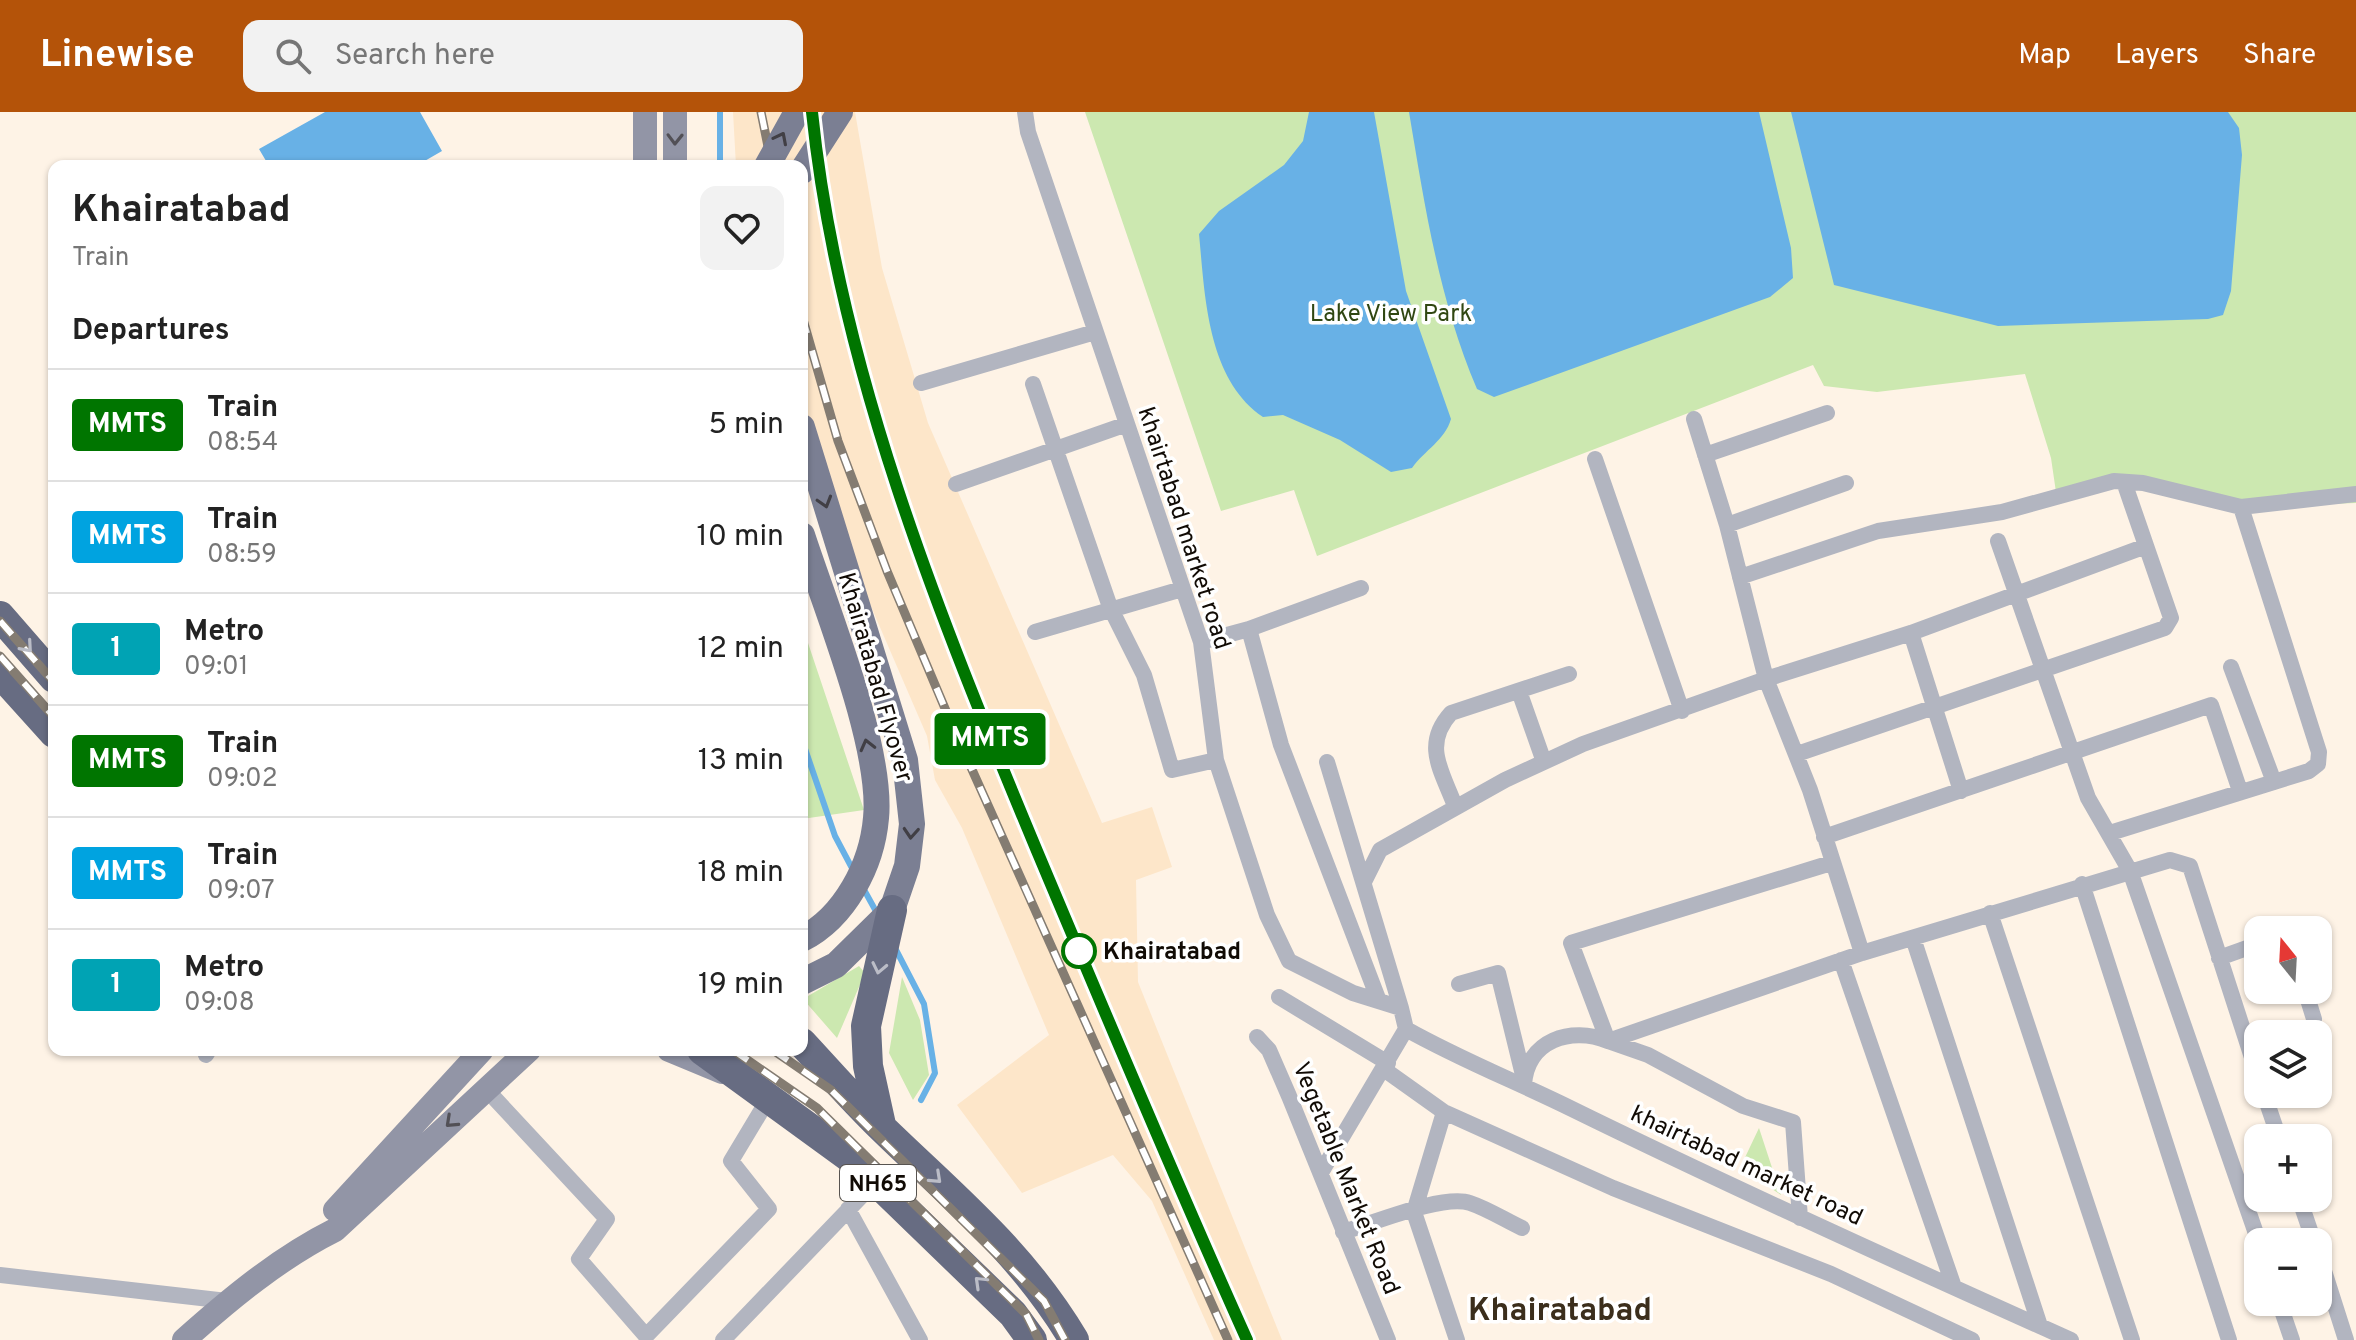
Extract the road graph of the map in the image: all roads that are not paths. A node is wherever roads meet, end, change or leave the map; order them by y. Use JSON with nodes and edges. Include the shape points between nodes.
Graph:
{"nodes":[{"id":1,"x":645,"y":112,"type":"edge"},
{"id":2,"x":675,"y":112,"type":"edge"},
{"id":3,"x":797,"y":112,"type":"edge"},
{"id":4,"x":840,"y":112,"type":"edge"},
{"id":5,"x":1025,"y":112,"type":"edge"},
{"id":6,"x":645,"y":160,"type":"edge"},
{"id":7,"x":675,"y":160,"type":"edge"},
{"id":8,"x":770,"y":160,"type":"edge"},
{"id":9,"x":808,"y":162,"type":"edge"},
{"id":10,"x":1095,"y":332,"type":"junction"},
{"id":11,"x":921,"y":383,"type":"dead end"},
{"id":12,"x":1033,"y":384,"type":"dead end"},
{"id":13,"x":1827,"y":413,"type":"dead end"},
{"id":14,"x":1694,"y":419,"type":"dead end"},
{"id":15,"x":1127,"y":424,"type":"junction"},
{"id":16,"x":808,"y":446,"type":"edge"},
{"id":17,"x":1056,"y":450,"type":"junction"},
{"id":18,"x":1705,"y":455,"type":"junction"},
{"id":19,"x":1595,"y":459,"type":"dead end"},
{"id":20,"x":2124,"y":482,"type":"junction"},
{"id":21,"x":1846,"y":483,"type":"dead end"},
{"id":22,"x":956,"y":484,"type":"dead end"},
{"id":23,"x":2356,"y":494,"type":"edge"},
{"id":24,"x":2241,"y":507,"type":"junction"},
{"id":25,"x":1727,"y":525,"type":"junction"},
{"id":26,"x":1998,"y":541,"type":"dead end"},
{"id":27,"x":2146,"y":546,"type":"junction"},
{"id":28,"x":808,"y":554,"type":"edge"},
{"id":29,"x":1740,"y":577,"type":"junction"},
{"id":30,"x":1361,"y":588,"type":"dead end"},
{"id":31,"x":1182,"y":589,"type":"junction"},
{"id":32,"x":2016,"y":592,"type":"junction"},
{"id":33,"x":1110,"y":607,"type":"junction"},
{"id":34,"x":0,"y":616,"type":"edge"},
{"id":35,"x":1249,"y":629,"type":"junction"},
{"id":36,"x":1035,"y":632,"type":"dead end"},
{"id":37,"x":1911,"y":633,"type":"junction"},
{"id":38,"x":1201,"y":642,"type":"junction"},
{"id":39,"x":2231,"y":667,"type":"dead end"},
{"id":40,"x":2043,"y":670,"type":"junction"},
{"id":41,"x":48,"y":671,"type":"edge"},
{"id":42,"x":0,"y":673,"type":"edge"},
{"id":43,"x":1569,"y":674,"type":"dead end"},
{"id":44,"x":1766,"y":679,"type":"junction"},
{"id":45,"x":1519,"y":691,"type":"junction"},
{"id":46,"x":1935,"y":706,"type":"junction"},
{"id":47,"x":1682,"y":711,"type":"junction"},
{"id":48,"x":48,"y":726,"type":"edge"},
{"id":49,"x":2072,"y":751,"type":"junction"},
{"id":50,"x":1797,"y":754,"type":"junction"},
{"id":51,"x":1216,"y":760,"type":"junction"},
{"id":52,"x":1327,"y":762,"type":"dead end"},
{"id":53,"x":1544,"y":762,"type":"junction"},
{"id":54,"x":2274,"y":782,"type":"junction"},
{"id":55,"x":1961,"y":791,"type":"junction"},
{"id":56,"x":2240,"y":791,"type":"junction"},
{"id":57,"x":1455,"y":806,"type":"junction"},
{"id":58,"x":2110,"y":833,"type":"junction"},
{"id":59,"x":1824,"y":837,"type":"junction"},
{"id":60,"x":1831,"y":863,"type":"junction"},
{"id":61,"x":2130,"y":871,"type":"junction"},
{"id":62,"x":1365,"y":880,"type":"junction"},
{"id":63,"x":2082,"y":884,"type":"junction"},
{"id":64,"x":892,"y":910,"type":"junction"},
{"id":65,"x":1990,"y":913,"type":"junction"},
{"id":66,"x":811,"y":930,"type":"edge"},
{"id":67,"x":1913,"y":938,"type":"junction"},
{"id":68,"x":2244,"y":949,"type":"edge"},
{"id":69,"x":1862,"y":953,"type":"junction"},
{"id":70,"x":2219,"y":958,"type":"junction"},
{"id":71,"x":1841,"y":960,"type":"junction"},
{"id":72,"x":808,"y":979,"type":"edge"},
{"id":73,"x":1459,"y":984,"type":"dead end"},
{"id":74,"x":1279,"y":997,"type":"dead end"},
{"id":75,"x":1379,"y":1001,"type":"junction"},
{"id":76,"x":2309,"y":1004,"type":"edge"},
{"id":77,"x":1401,"y":1008,"type":"junction"},
{"id":78,"x":2314,"y":1019,"type":"dead end"},
{"id":79,"x":1406,"y":1029,"type":"junction"},
{"id":80,"x":2244,"y":1034,"type":"edge"},
{"id":81,"x":1257,"y":1037,"type":"dead end"},
{"id":82,"x":1608,"y":1041,"type":"junction"},
{"id":83,"x":808,"y":1049,"type":"edge"},
{"id":84,"x":477,"y":1056,"type":"edge"},
{"id":85,"x":522,"y":1056,"type":"edge"},
{"id":86,"x":683,"y":1056,"type":"edge"},
{"id":87,"x":711,"y":1056,"type":"edge"},
{"id":88,"x":1387,"y":1066,"type":"junction"},
{"id":89,"x":1524,"y":1082,"type":"junction"},
{"id":90,"x":486,"y":1089,"type":"junction"},
{"id":91,"x":760,"y":1090,"type":"junction"},
{"id":92,"x":1444,"y":1112,"type":"junction"},
{"id":93,"x":881,"y":1127,"type":"junction"},
{"id":94,"x":1322,"y":1171,"type":"junction"},
{"id":95,"x":876,"y":1181,"type":"junction"},
{"id":96,"x":848,"y":1209,"type":"junction"},
{"id":97,"x":1414,"y":1212,"type":"junction"},
{"id":98,"x":1800,"y":1218,"type":"junction"},
{"id":99,"x":1522,"y":1228,"type":"dead end"},
{"id":100,"x":2254,"y":1228,"type":"edge"},
{"id":101,"x":1343,"y":1232,"type":"junction"},
{"id":102,"x":309,"y":1243,"type":"junction"},
{"id":103,"x":0,"y":1275,"type":"edge"},
{"id":104,"x":1954,"y":1287,"type":"junction"},
{"id":105,"x":2332,"y":1296,"type":"edge"},
{"id":106,"x":227,"y":1301,"type":"junction"},
{"id":107,"x":2284,"y":1316,"type":"edge"},
{"id":108,"x":2040,"y":1326,"type":"junction"},
{"id":109,"x":196,"y":1335,"type":"edge"},
{"id":110,"x":723,"y":1340,"type":"edge"},
{"id":111,"x":920,"y":1340,"type":"edge"},
{"id":112,"x":1032,"y":1340,"type":"edge"},
{"id":113,"x":1074,"y":1340,"type":"edge"},
{"id":114,"x":1388,"y":1340,"type":"edge"},
{"id":115,"x":1457,"y":1340,"type":"edge"},
{"id":116,"x":1972,"y":1340,"type":"edge"},
{"id":117,"x":2071,"y":1340,"type":"edge"},
{"id":118,"x":2132,"y":1340,"type":"edge"},
{"id":119,"x":2229,"y":1340,"type":"edge"},
{"id":120,"x":2292,"y":1340,"type":"edge"},
{"id":121,"x":2346,"y":1340,"type":"edge"}],
"edges":[{"from":1,"to":6,"type":"street"},
{"from":2,"to":7,"type":"street","one_way":true},
{"from":8,"to":3,"type":"main road","one_way":true,"bridge":true},
{"from":4,"to":9,"type":"main road","bridge":true},
{"from":5,"to":10,"type":"street","name":"khairtabad market road"},
{"from":10,"to":11,"type":"street"},
{"from":10,"to":15,"type":"street","name":"khairtabad market road"},
{"from":12,"to":17,"type":"street"},
{"from":13,"to":18,"type":"street"},
{"from":14,"to":18,"type":"street"},
{"from":15,"to":17,"type":"street"},
{"from":15,"to":31,"type":"street","name":"khairtabad market road"},
{"from":16,"to":64,"type":"main road","name":"Khairatabad Flyover","one_way":true,"via":[[905,760],[912,824],[907,866]]},
{"from":17,"to":22,"type":"street"},
{"from":17,"to":33,"type":"street"},
{"from":18,"to":25,"type":"street"},
{"from":19,"to":47,"type":"street"},
{"from":20,"to":24,"type":"street"},
{"from":20,"to":27,"type":"street"},
{"from":20,"to":29,"type":"street","via":[[2002,512],[1878,531]]},
{"from":21,"to":25,"type":"street"},
{"from":23,"to":24,"type":"street"},
{"from":24,"to":54,"type":"street","via":[[2319,752],[2318,764],[2309,771]]},
{"from":25,"to":29,"type":"street"},
{"from":26,"to":32,"type":"street"},
{"from":27,"to":32,"type":"street"},
{"from":27,"to":40,"type":"street","via":[[2170,623]]},
{"from":66,"to":28,"type":"main road","name":"Khairatabad Flyover","one_way":true,"via":[[859,878],[870,855],[877,816],[861,718]]},
{"from":29,"to":44,"type":"street"},
{"from":30,"to":35,"type":"street"},
{"from":31,"to":33,"type":"street"},
{"from":31,"to":38,"type":"street","name":"khairtabad market road"},
{"from":32,"to":37,"type":"street"},
{"from":32,"to":40,"type":"street"},
{"from":33,"to":36,"type":"street"},
{"from":33,"to":51,"type":"street","via":[[1144,675],[1172,770]]},
{"from":34,"to":41,"type":"highway","one_way":true},
{"from":35,"to":38,"type":"street"},
{"from":35,"to":75,"type":"street","via":[[1281,745]]},
{"from":37,"to":44,"type":"street"},
{"from":37,"to":46,"type":"street"},
{"from":38,"to":51,"type":"street","name":"khairtabad market road"},
{"from":39,"to":54,"type":"street"},
{"from":40,"to":46,"type":"street"},
{"from":40,"to":49,"type":"street"},
{"from":42,"to":48,"type":"highway"},
{"from":43,"to":45,"type":"street"},
{"from":44,"to":47,"type":"street"},
{"from":44,"to":50,"type":"street"},
{"from":45,"to":53,"type":"street"},
{"from":45,"to":57,"type":"street","via":[[1451,713],[1439,726],[1436,753]]},
{"from":46,"to":50,"type":"street"},
{"from":46,"to":55,"type":"street"},
{"from":47,"to":53,"type":"street"},
{"from":49,"to":55,"type":"street"},
{"from":49,"to":56,"type":"street","via":[[2211,705]]},
{"from":49,"to":58,"type":"street","via":[[2088,798]]},
{"from":50,"to":59,"type":"street"},
{"from":51,"to":75,"type":"street","name":"khairtabad market road","via":[[1267,915],[1289,961]]},
{"from":52,"to":62,"type":"street"},
{"from":53,"to":57,"type":"street"},
{"from":54,"to":56,"type":"street"},
{"from":55,"to":59,"type":"street"},
{"from":56,"to":58,"type":"street"},
{"from":57,"to":62,"type":"street","via":[[1380,850]]},
{"from":58,"to":61,"type":"street"},
{"from":59,"to":60,"type":"street"},
{"from":60,"to":69,"type":"street"},
{"from":60,"to":82,"type":"street","via":[[1571,943]]},
{"from":61,"to":63,"type":"street"},
{"from":61,"to":70,"type":"street","via":[[2170,860],[2190,866]]},
{"from":61,"to":100,"type":"street"},
{"from":62,"to":77,"type":"street"},
{"from":63,"to":65,"type":"street"},
{"from":63,"to":119,"type":"street"},
{"from":64,"to":72,"type":"main road","name":"Khairatabad Flyover","via":[[836,965]]},
{"from":64,"to":93,"type":"highway","one_way":true,"via":[[866,1026]]},
{"from":65,"to":67,"type":"street"},
{"from":65,"to":118,"type":"street"},
{"from":67,"to":69,"type":"street"},
{"from":67,"to":108,"type":"street"},
{"from":68,"to":70,"type":"street"},
{"from":69,"to":71,"type":"street"},
{"from":70,"to":80,"type":"street"},
{"from":71,"to":82,"type":"street"},
{"from":71,"to":104,"type":"street"},
{"from":73,"to":89,"type":"street","via":[[1498,973]]},
{"from":74,"to":88,"type":"street"},
{"from":75,"to":77,"type":"street","name":"khairtabad market road"},
{"from":76,"to":78,"type":"street"},
{"from":77,"to":79,"type":"street"},
{"from":79,"to":88,"type":"street"},
{"from":79,"to":89,"type":"street","name":"khairtabad market road","via":[[1455,1057]]},
{"from":81,"to":94,"type":"street","name":"Vegetable Market Road","via":[[1269,1050]]},
{"from":82,"to":89,"type":"street","via":[[1587,1032],[1552,1039],[1532,1058]]},
{"from":82,"to":98,"type":"street","via":[[1648,1055],[1743,1106],[1793,1122]]},
{"from":83,"to":93,"type":"highway","number":"NH65"},
{"from":84,"to":102,"type":"street"},
{"from":85,"to":90,"type":"street"},
{"from":86,"to":91,"type":"street"},
{"from":87,"to":91,"type":"highway","number":"NH65"},
{"from":88,"to":92,"type":"street"},
{"from":88,"to":94,"type":"street"},
{"from":89,"to":98,"type":"street","name":"khairtabad market road"},
{"from":90,"to":91,"type":"street","via":[[607,1219],[579,1259],[646,1336],[769,1209],[731,1161]]},
{"from":90,"to":102,"type":"street","one_way":true,"via":[[335,1230]]},
{"from":91,"to":95,"type":"highway","number":"NH65"},
{"from":92,"to":97,"type":"street"},
{"from":92,"to":116,"type":"street","via":[[1613,1188],[1831,1274]]},
{"from":93,"to":113,"type":"highway","number":"NH65","one_way":true,"via":[[997,1235]]},
{"from":94,"to":101,"type":"street","name":"Vegetable Market Road"},
{"from":95,"to":96,"type":"street"},
{"from":112,"to":95,"type":"highway","number":"NH65","one_way":true,"via":[[1013,1314]]},
{"from":96,"to":110,"type":"street"},
{"from":96,"to":111,"type":"street"},
{"from":97,"to":99,"type":"street","via":[[1428,1203],[1469,1203]]},
{"from":97,"to":101,"type":"street"},
{"from":97,"to":115,"type":"street"},
{"from":98,"to":104,"type":"street","name":"khairtabad market road"},
{"from":101,"to":114,"type":"street","name":"Vegetable Market Road"},
{"from":102,"to":106,"type":"street"},
{"from":103,"to":106,"type":"street"},
{"from":104,"to":108,"type":"street","name":"khairtabad market road"},
{"from":105,"to":121,"type":"street"},
{"from":106,"to":109,"type":"street"},
{"from":107,"to":120,"type":"street"},
{"from":108,"to":117,"type":"street","name":"khairtabad market road"}]}
